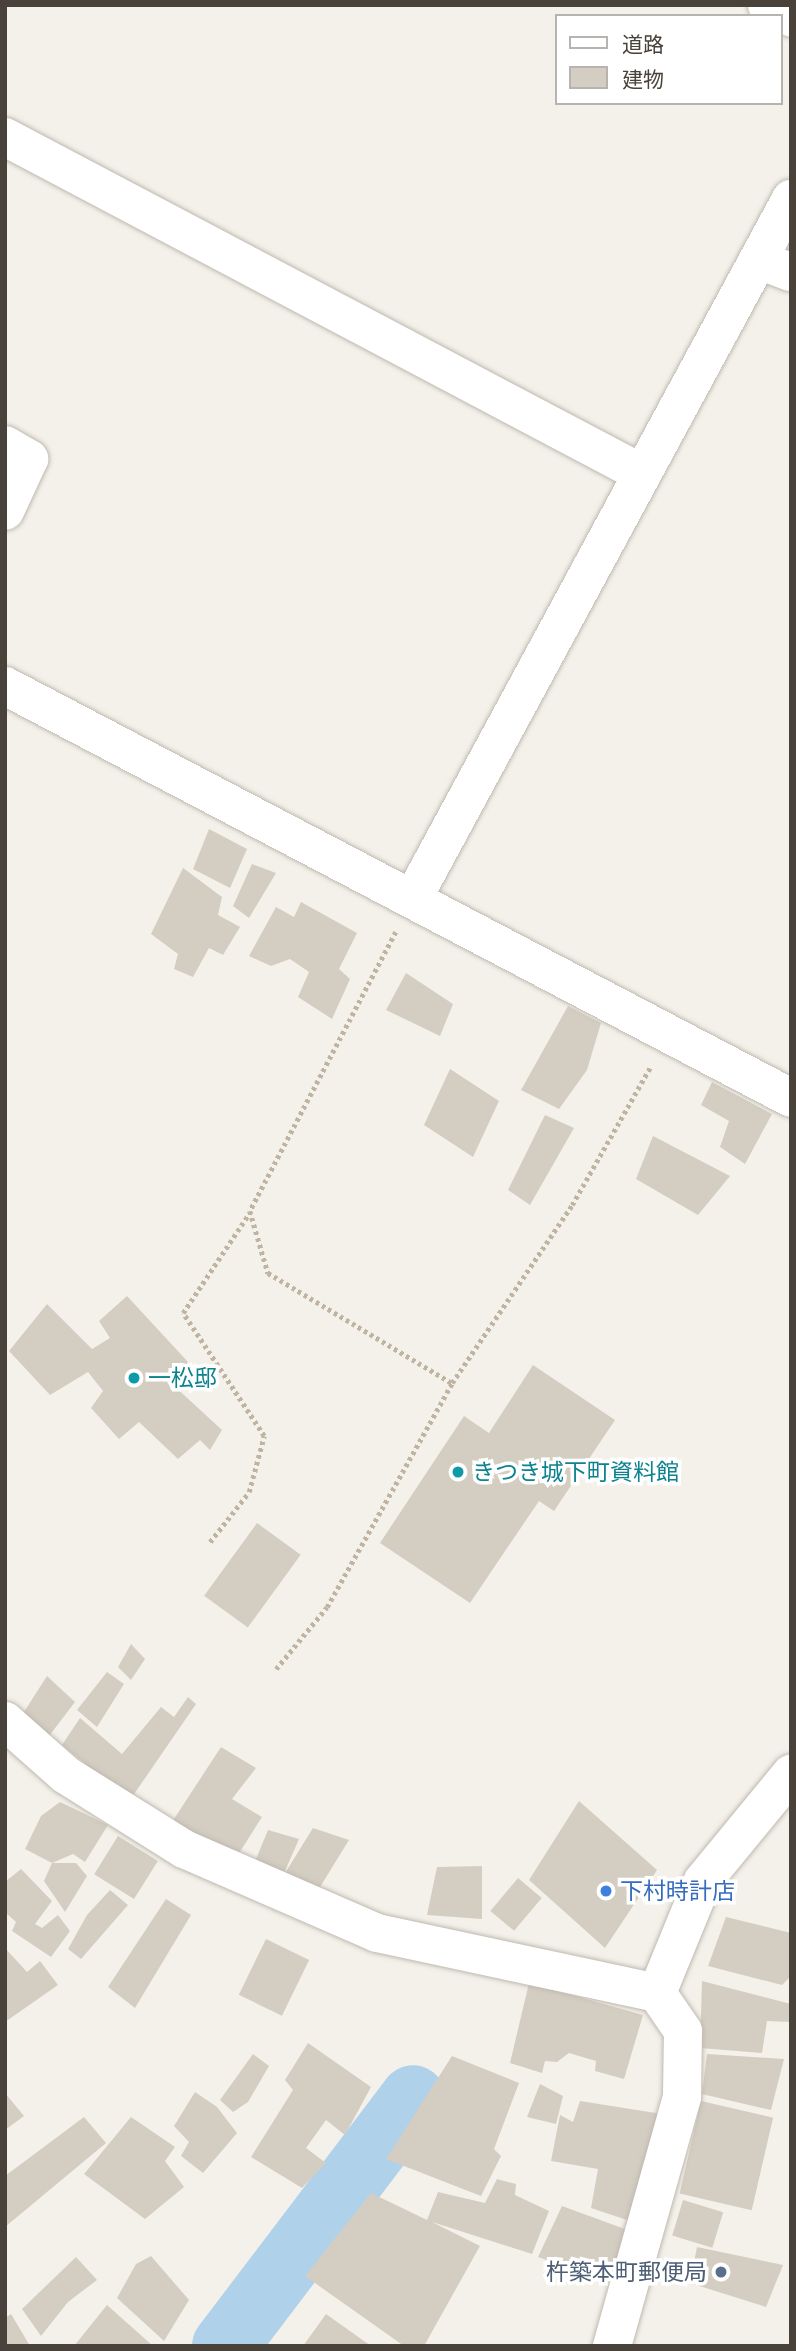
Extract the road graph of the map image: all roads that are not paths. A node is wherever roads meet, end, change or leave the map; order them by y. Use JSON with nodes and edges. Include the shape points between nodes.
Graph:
{"nodes":[{"id":1,"x":767,"y":5,"type":"edge"},
{"id":2,"x":791,"y":18,"type":"edge"},
{"id":3,"x":5,"y":137,"type":"edge"},
{"id":4,"x":791,"y":199,"type":"edge"},
{"id":5,"x":775,"y":266,"type":"edge"},
{"id":6,"x":5,"y":445,"type":"edge"},
{"id":7,"x":641,"y":472,"type":"junction"},
{"id":8,"x":5,"y":511,"type":"edge"},
{"id":9,"x":5,"y":686,"type":"edge"},
{"id":10,"x":413,"y":898,"type":"junction"},
{"id":11,"x":791,"y":1098,"type":"edge"},
{"id":12,"x":5,"y":1721,"type":"edge"},
{"id":13,"x":791,"y":1774,"type":"edge"},
{"id":14,"x":657,"y":1993,"type":"junction"},
{"id":15,"x":611,"y":2346,"type":"edge"}],
"edges":[{"from":1,"to":2,"type":"street"},
{"from":3,"to":7,"type":"street"},
{"from":4,"to":5,"type":"street"},
{"from":5,"to":7,"type":"street"},
{"from":6,"to":8,"type":"street","via":[[29,459]]},
{"from":7,"to":10,"type":"street"},
{"from":9,"to":10,"type":"street"},
{"from":10,"to":11,"type":"street"},
{"from":12,"to":14,"type":"street","via":[[66,1775],[184,1849],[377,1933]]},
{"from":13,"to":14,"type":"street","via":[[703,1881]]},
{"from":14,"to":15,"type":"street","via":[[683,2031],[682,2097]]}]}
